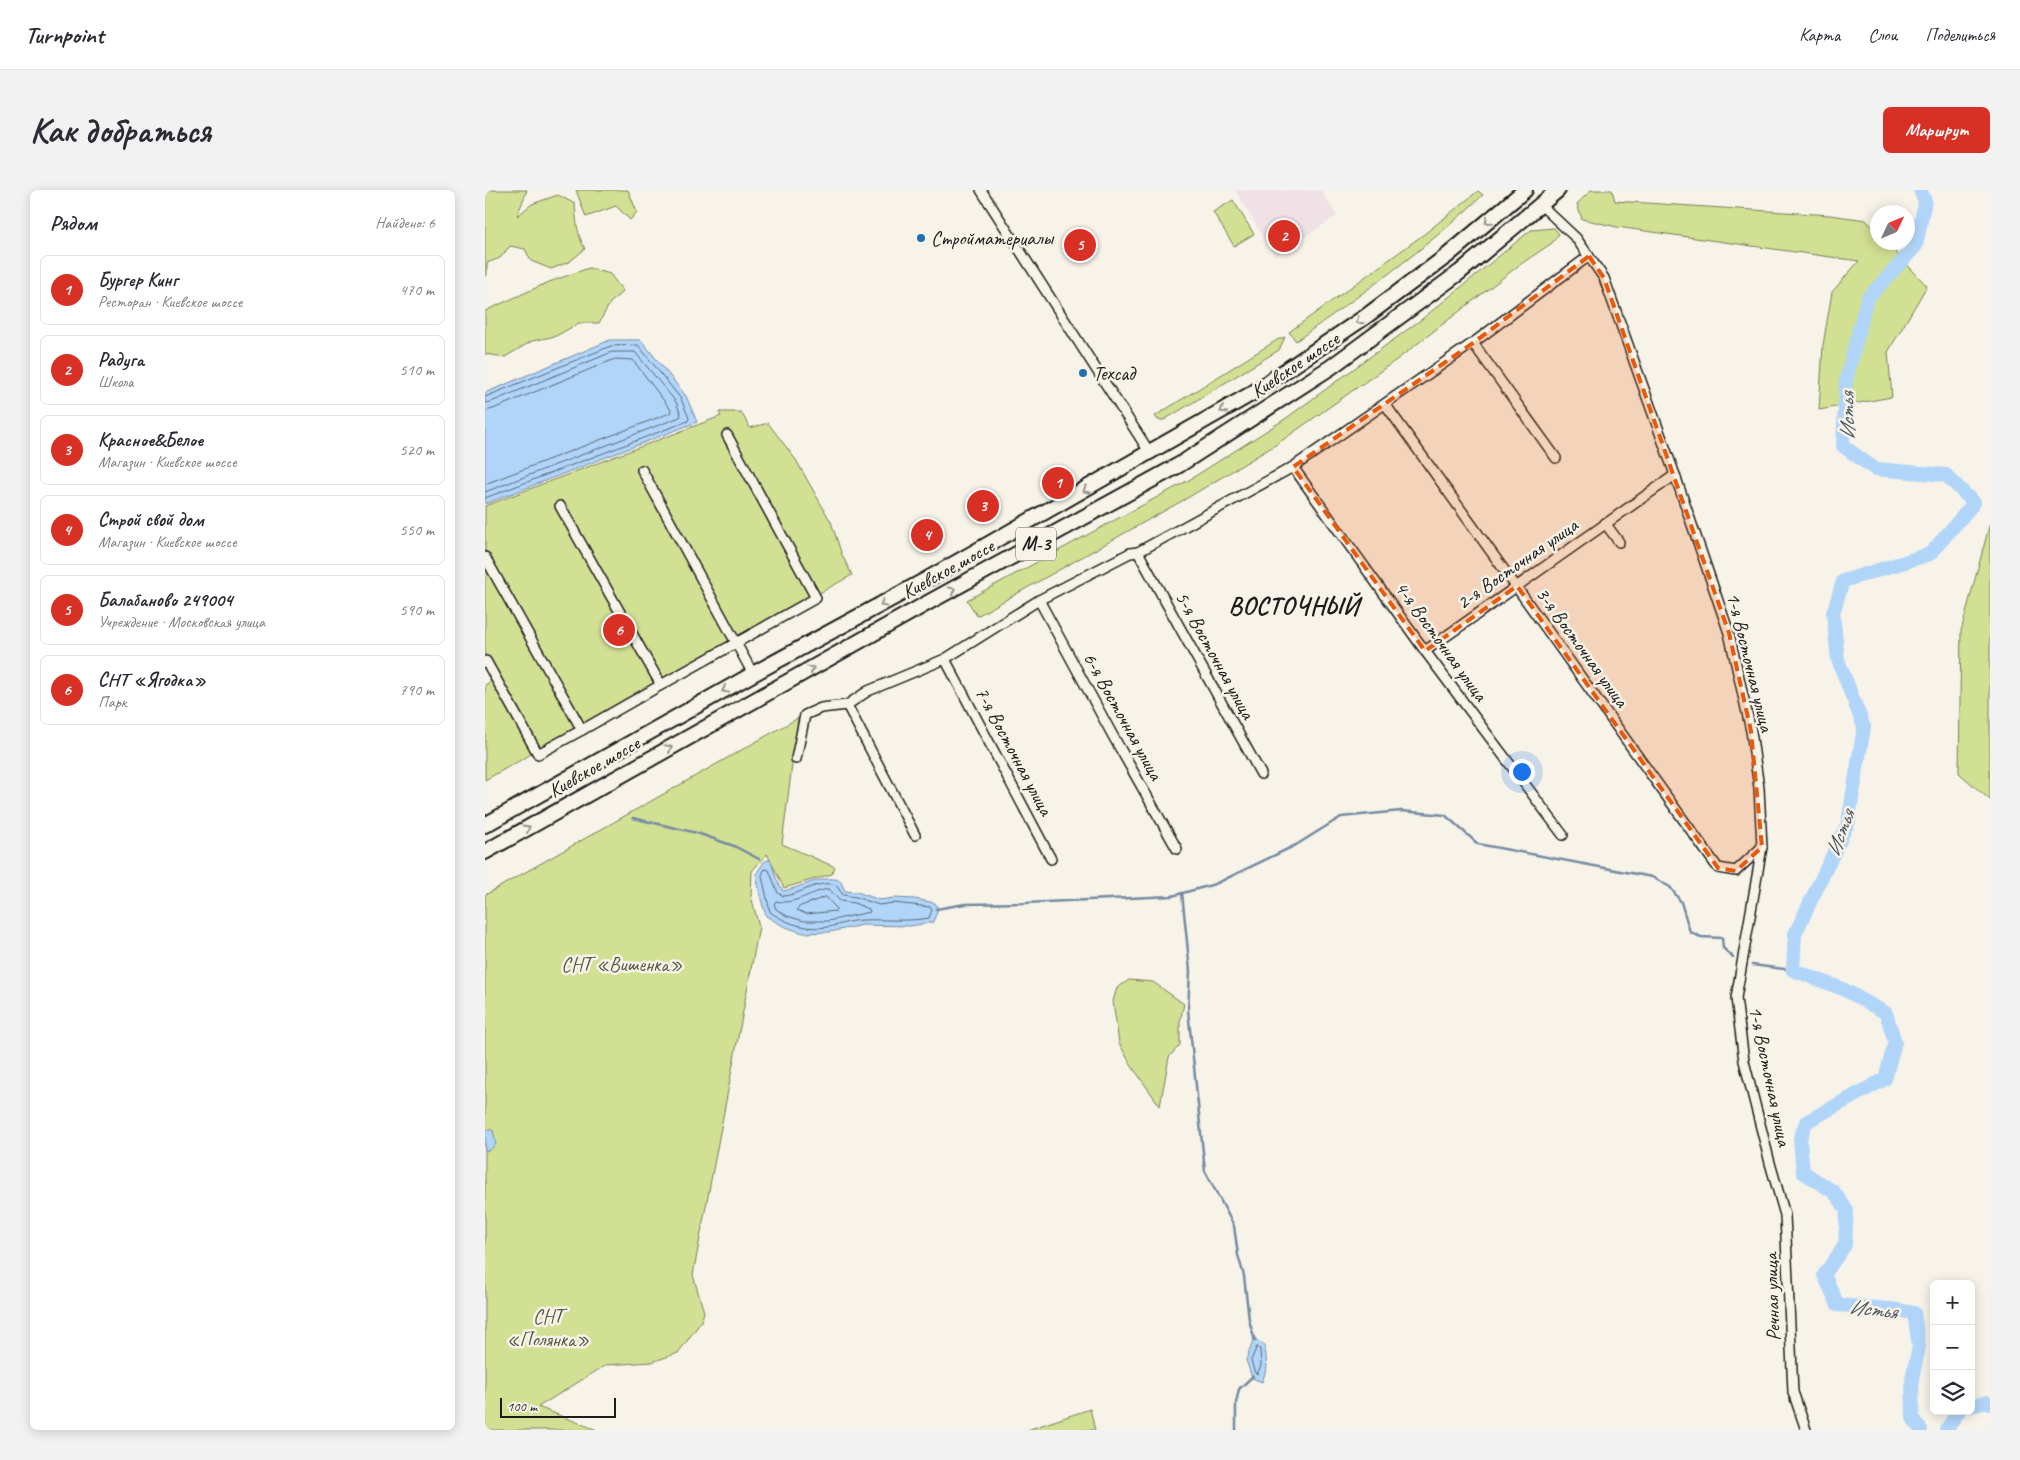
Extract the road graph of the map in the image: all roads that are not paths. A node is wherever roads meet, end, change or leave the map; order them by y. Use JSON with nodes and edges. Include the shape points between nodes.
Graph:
{"nodes":[{"id":1,"x":981,"y":190,"type":"edge"},
{"id":2,"x":1525,"y":190,"type":"edge"},
{"id":3,"x":1558,"y":190,"type":"edge"},
{"id":4,"x":1541,"y":206,"type":"junction"},
{"id":5,"x":1589,"y":256,"type":"junction"},
{"id":6,"x":1473,"y":343,"type":"junction"},
{"id":7,"x":1302,"y":360,"type":"junction"},
{"id":8,"x":1316,"y":377,"type":"junction"},
{"id":9,"x":1385,"y":404,"type":"junction"},
{"id":10,"x":727,"y":434,"type":"dead end"},
{"id":11,"x":1150,"y":453,"type":"junction"},
{"id":12,"x":1556,"y":458,"type":"dead end"},
{"id":13,"x":1293,"y":467,"type":"junction"},
{"id":14,"x":642,"y":470,"type":"dead end"},
{"id":15,"x":1675,"y":475,"type":"junction"},
{"id":16,"x":560,"y":506,"type":"dead end"},
{"id":17,"x":1605,"y":523,"type":"junction"},
{"id":18,"x":1619,"y":542,"type":"dead end"},
{"id":19,"x":1138,"y":552,"type":"junction"},
{"id":20,"x":485,"y":558,"type":"edge"},
{"id":21,"x":1517,"y":586,"type":"junction"},
{"id":22,"x":1039,"y":600,"type":"junction"},
{"id":23,"x":737,"y":644,"type":"junction"},
{"id":24,"x":1425,"y":651,"type":"junction"},
{"id":25,"x":945,"y":659,"type":"junction"},
{"id":26,"x":486,"y":661,"type":"dead end"},
{"id":27,"x":753,"y":674,"type":"junction"},
{"id":28,"x":661,"y":685,"type":"junction"},
{"id":29,"x":847,"y":704,"type":"junction"},
{"id":30,"x":582,"y":730,"type":"junction"},
{"id":31,"x":795,"y":759,"type":"dead end"},
{"id":32,"x":1261,"y":774,"type":"dead end"},
{"id":33,"x":485,"y":825,"type":"edge"},
{"id":34,"x":915,"y":835,"type":"dead end"},
{"id":35,"x":1563,"y":835,"type":"dead end"},
{"id":36,"x":1762,"y":847,"type":"junction"},
{"id":37,"x":1177,"y":849,"type":"dead end"},
{"id":38,"x":485,"y":852,"type":"edge"},
{"id":39,"x":1051,"y":859,"type":"dead end"},
{"id":40,"x":1770,"y":1163,"type":"joint"},
{"id":41,"x":1807,"y":1430,"type":"edge"}],
"edges":[{"from":1,"to":11,"type":"street"},
{"from":2,"to":7,"type":"highway","name":"Киевское шоссе","number":"М-3","one_way":true,"via":[[1448,255]]},
{"from":3,"to":4,"type":"highway","name":"Киевское шоссе","number":"М-3"},
{"from":4,"to":5,"type":"street","name":"1-я Восточная улица","via":[[1576,238]]},
{"from":4,"to":8,"type":"highway","name":"Киевское шоссе","number":"М-3","via":[[1460,272]]},
{"from":5,"to":6,"type":"street"},
{"from":5,"to":15,"type":"street","name":"1-я Восточная улица","via":[[1604,278]]},
{"from":6,"to":9,"type":"street"},
{"from":6,"to":12,"type":"street"},
{"from":7,"to":8,"type":"highway","via":[[1317,360],[1321,366]]},
{"from":7,"to":11,"type":"highway","name":"Киевское шоссе","number":"М-3","one_way":true},
{"from":38,"to":8,"type":"highway","name":"Киевское шоссе","number":"М-3","one_way":true,"via":[[1179,465]]},
{"from":9,"to":13,"type":"street"},
{"from":9,"to":21,"type":"street","name":"3-я Восточная улица"},
{"from":10,"to":23,"type":"street","via":[[816,598]]},
{"from":11,"to":27,"type":"highway","name":"Киевское шоссе","number":"М-3","one_way":true},
{"from":13,"to":19,"type":"street"},
{"from":13,"to":24,"type":"street","name":"4-я Восточная улица"},
{"from":14,"to":23,"type":"street"},
{"from":15,"to":17,"type":"street","name":"2-я Восточная улица"},
{"from":15,"to":36,"type":"street","name":"1-я Восточная улица","via":[[1729,633],[1751,731],[1759,788]]},
{"from":16,"to":28,"type":"street"},
{"from":17,"to":18,"type":"street","name":"2-я Восточная улица"},
{"from":17,"to":21,"type":"street","name":"2-я Восточная улица"},
{"from":19,"to":22,"type":"street","via":[[1130,553]]},
{"from":19,"to":32,"type":"street","name":"5-я Восточная улица"},
{"from":20,"to":30,"type":"street"},
{"from":21,"to":24,"type":"street","name":"2-я Восточная улица"},
{"from":21,"to":36,"type":"street","name":"3-я Восточная улица","via":[[1718,868],[1736,871]]},
{"from":22,"to":25,"type":"street"},
{"from":22,"to":37,"type":"street","name":"6-я Восточная улица"},
{"from":23,"to":27,"type":"street"},
{"from":23,"to":28,"type":"street"},
{"from":24,"to":35,"type":"street","name":"4-я Восточная улица"},
{"from":25,"to":29,"type":"street","via":[[868,691]]},
{"from":25,"to":39,"type":"street","name":"7-я Восточная улица"},
{"from":26,"to":30,"type":"street","via":[[538,754]]},
{"from":27,"to":33,"type":"highway","name":"Киевское шоссе","number":"М-3","one_way":true},
{"from":28,"to":30,"type":"street"},
{"from":29,"to":31,"type":"street","via":[[821,708],[805,715]]},
{"from":29,"to":34,"type":"street"},
{"from":36,"to":40,"type":"street","name":"1-я Восточная улица","via":[[1736,998],[1744,1061]]},
{"from":40,"to":41,"type":"street","name":"Речная улица","via":[[1785,1215],[1793,1392]]}]}
